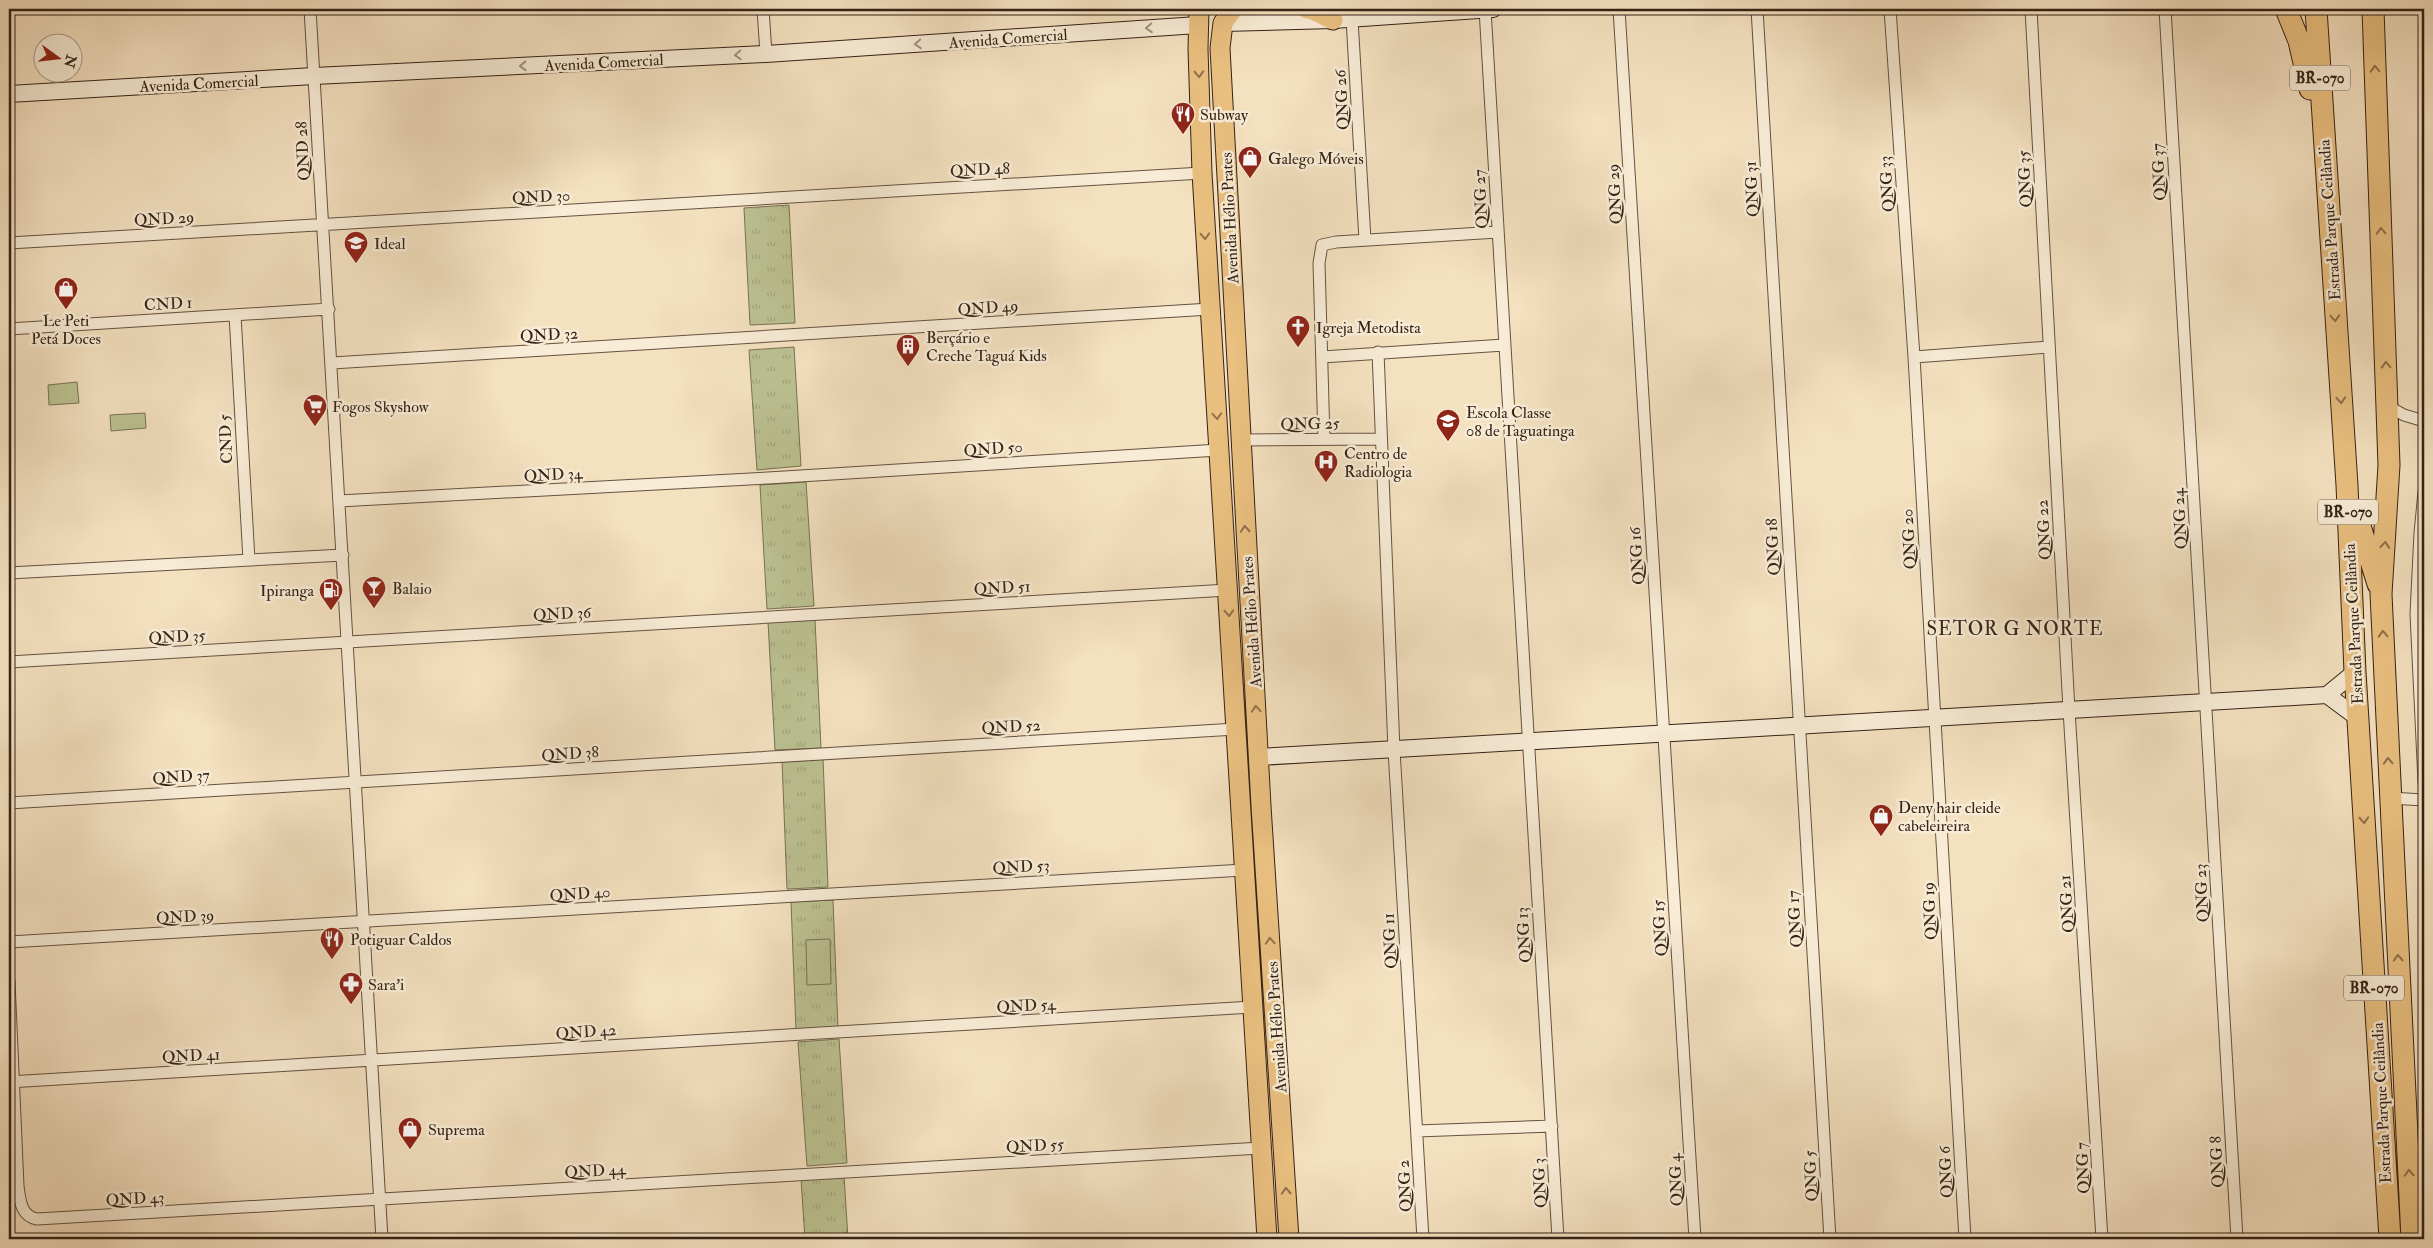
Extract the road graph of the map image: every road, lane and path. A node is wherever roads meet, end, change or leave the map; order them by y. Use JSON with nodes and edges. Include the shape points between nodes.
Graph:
{"nodes":[{"id":1,"x":310,"y":9,"type":"edge"},
{"id":2,"x":763,"y":9,"type":"edge"},
{"id":3,"x":1307,"y":9,"type":"edge"},
{"id":4,"x":1485,"y":9,"type":"edge"},
{"id":5,"x":1493,"y":9,"type":"edge"},
{"id":6,"x":1619,"y":9,"type":"edge"},
{"id":7,"x":1757,"y":9,"type":"edge"},
{"id":8,"x":1890,"y":9,"type":"edge"},
{"id":9,"x":2031,"y":9,"type":"edge"},
{"id":10,"x":2165,"y":9,"type":"edge"},
{"id":11,"x":2286,"y":9,"type":"edge"},
{"id":12,"x":2316,"y":9,"type":"edge"},
{"id":13,"x":2371,"y":12,"type":"edge"},
{"id":14,"x":1224,"y":14,"type":"edge"},
{"id":15,"x":1199,"y":17,"type":"edge"},
{"id":16,"x":1352,"y":19,"type":"junction"},
{"id":17,"x":1333,"y":20,"type":"junction"},
{"id":18,"x":766,"y":54,"type":"junction"},
{"id":19,"x":314,"y":76,"type":"junction"},
{"id":20,"x":9,"y":94,"type":"edge"},
{"id":21,"x":2324,"y":147,"type":"junction"},
{"id":22,"x":1202,"y":173,"type":"junction"},
{"id":23,"x":761,"y":200,"type":"joint"},
{"id":24,"x":322,"y":224,"type":"junction"},
{"id":25,"x":1498,"y":232,"type":"junction"},
{"id":26,"x":1365,"y":240,"type":"junction"},
{"id":27,"x":9,"y":244,"type":"edge"},
{"id":28,"x":329,"y":309,"type":"junction"},
{"id":29,"x":1210,"y":309,"type":"junction"},
{"id":30,"x":236,"y":315,"type":"junction"},
{"id":31,"x":9,"y":329,"type":"edge"},
{"id":32,"x":2184,"y":334,"type":"joint"},
{"id":33,"x":768,"y":338,"type":"joint"},
{"id":34,"x":1504,"y":345,"type":"junction"},
{"id":35,"x":2049,"y":347,"type":"junction"},
{"id":36,"x":1378,"y":352,"type":"junction"},
{"id":37,"x":1322,"y":357,"type":"junction"},
{"id":38,"x":1914,"y":357,"type":"junction"},
{"id":39,"x":332,"y":363,"type":"junction"},
{"id":40,"x":1778,"y":367,"type":"joint"},
{"id":41,"x":1640,"y":376,"type":"joint"},
{"id":42,"x":1214,"y":378,"type":"junction"},
{"id":43,"x":1507,"y":387,"type":"joint"},
{"id":44,"x":2387,"y":406,"type":"junction"},
{"id":45,"x":2424,"y":422,"type":"edge"},
{"id":46,"x":1380,"y":438,"type":"junction"},
{"id":47,"x":1324,"y":439,"type":"junction"},
{"id":48,"x":1241,"y":440,"type":"junction"},
{"id":49,"x":1220,"y":450,"type":"junction"},
{"id":50,"x":768,"y":478,"type":"joint"},
{"id":51,"x":2347,"y":485,"type":"junction"},
{"id":52,"x":2424,"y":492,"type":"edge"},
{"id":53,"x":339,"y":501,"type":"junction"},
{"id":54,"x":343,"y":555,"type":"junction"},
{"id":55,"x":249,"y":560,"type":"junction"},
{"id":56,"x":9,"y":573,"type":"edge"},
{"id":57,"x":1228,"y":590,"type":"junction"},
{"id":58,"x":2381,"y":594,"type":"junction"},
{"id":59,"x":778,"y":617,"type":"joint"},
{"id":60,"x":2420,"y":633,"type":"edge"},
{"id":61,"x":348,"y":642,"type":"junction"},
{"id":62,"x":9,"y":662,"type":"edge"},
{"id":63,"x":2355,"y":672,"type":"junction"},
{"id":64,"x":2327,"y":695,"type":"junction"},
{"id":65,"x":2206,"y":702,"type":"junction"},
{"id":66,"x":2069,"y":710,"type":"junction"},
{"id":67,"x":1934,"y":718,"type":"junction"},
{"id":68,"x":2358,"y":718,"type":"junction"},
{"id":69,"x":1799,"y":726,"type":"junction"},
{"id":70,"x":1236,"y":729,"type":"junction"},
{"id":71,"x":1663,"y":734,"type":"junction"},
{"id":72,"x":1527,"y":742,"type":"junction"},
{"id":73,"x":1394,"y":750,"type":"junction"},
{"id":74,"x":788,"y":755,"type":"joint"},
{"id":75,"x":1259,"y":758,"type":"junction"},
{"id":76,"x":355,"y":781,"type":"junction"},
{"id":77,"x":2424,"y":782,"type":"edge"},
{"id":78,"x":2390,"y":798,"type":"junction"},
{"id":79,"x":2424,"y":800,"type":"edge"},
{"id":80,"x":9,"y":803,"type":"edge"},
{"id":81,"x":1261,"y":806,"type":"junction"},
{"id":82,"x":1244,"y":870,"type":"junction"},
{"id":83,"x":799,"y":895,"type":"joint"},
{"id":84,"x":364,"y":922,"type":"junction"},
{"id":85,"x":9,"y":942,"type":"edge"},
{"id":86,"x":9,"y":981,"type":"edge"},
{"id":87,"x":1252,"y":1007,"type":"junction"},
{"id":88,"x":802,"y":1034,"type":"joint"},
{"id":89,"x":371,"y":1061,"type":"junction"},
{"id":90,"x":11,"y":1082,"type":"edge"},
{"id":91,"x":2228,"y":1082,"type":"joint"},
{"id":92,"x":2094,"y":1095,"type":"joint"},
{"id":93,"x":1957,"y":1102,"type":"joint"},
{"id":94,"x":1822,"y":1111,"type":"joint"},
{"id":95,"x":1688,"y":1119,"type":"joint"},
{"id":96,"x":1552,"y":1126,"type":"junction"},
{"id":97,"x":1417,"y":1132,"type":"junction"},
{"id":98,"x":1261,"y":1148,"type":"junction"},
{"id":99,"x":811,"y":1174,"type":"joint"},
{"id":100,"x":380,"y":1200,"type":"junction"},
{"id":101,"x":1265,"y":1207,"type":"junction"},
{"id":102,"x":382,"y":1239,"type":"edge"},
{"id":103,"x":1267,"y":1239,"type":"edge"},
{"id":104,"x":1278,"y":1239,"type":"edge"},
{"id":105,"x":1289,"y":1239,"type":"edge"},
{"id":106,"x":1423,"y":1239,"type":"edge"},
{"id":107,"x":1558,"y":1239,"type":"edge"},
{"id":108,"x":1695,"y":1239,"type":"edge"},
{"id":109,"x":1830,"y":1239,"type":"edge"},
{"id":110,"x":1965,"y":1239,"type":"edge"},
{"id":111,"x":2102,"y":1239,"type":"edge"},
{"id":112,"x":2237,"y":1239,"type":"edge"},
{"id":113,"x":2390,"y":1239,"type":"edge"},
{"id":114,"x":2412,"y":1239,"type":"edge"}],
"edges":[{"from":1,"to":19,"type":"street","name":"QND 28"},
{"from":2,"to":18,"type":"street"},
{"from":3,"to":17,"type":"main road"},
{"from":4,"to":5,"type":"main road"},
{"from":4,"to":16,"type":"main road"},
{"from":4,"to":25,"type":"street","name":"QNG 27"},
{"from":6,"to":41,"type":"street","name":"QNG 29"},
{"from":7,"to":40,"type":"street","name":"QNG 31"},
{"from":8,"to":38,"type":"street","name":"QNG 33"},
{"from":9,"to":35,"type":"street","name":"QNG 35"},
{"from":10,"to":32,"type":"street","name":"QNG 37"},
{"from":11,"to":21,"type":"highway","via":[[2299,41]]},
{"from":12,"to":21,"type":"highway","name":"Estrada Parque Ceilândia","number":"BR-070"},
{"from":44,"to":13,"type":"highway","name":"Estrada Parque Ceilândia","number":"BR-070","one_way":true},
{"from":14,"to":17,"type":"main road"},
{"from":14,"to":48,"type":"main road","name":"Avenida Hélio Prates","via":[[1220,48]]},
{"from":15,"to":18,"type":"main road","name":"Avenida Comercial","one_way":true},
{"from":15,"to":22,"type":"main road","name":"Avenida Hélio Prates","one_way":true},
{"from":16,"to":17,"type":"main road"},
{"from":16,"to":26,"type":"street","name":"QNG 26"},
{"from":18,"to":19,"type":"main road","name":"Avenida Comercial","one_way":true},
{"from":19,"to":20,"type":"main road","name":"Avenida Comercial"},
{"from":19,"to":24,"type":"street","name":"QND 28"},
{"from":21,"to":51,"type":"highway","name":"Estrada Parque Ceilândia","number":"BR-070","one_way":true},
{"from":22,"to":23,"type":"street","name":"QND 48"},
{"from":22,"to":29,"type":"main road","name":"Avenida Hélio Prates","one_way":true},
{"from":23,"to":24,"type":"street","name":"QND 30"},
{"from":24,"to":27,"type":"street","name":"QND 29"},
{"from":24,"to":28,"type":"street","name":"QND 28"},
{"from":25,"to":26,"type":"street"},
{"from":25,"to":34,"type":"street","name":"QNG 27"},
{"from":26,"to":37,"type":"street","via":[[1327,243],[1321,248],[1318,264]]},
{"from":28,"to":30,"type":"street","name":"CND 1"},
{"from":28,"to":39,"type":"street","name":"QND 28"},
{"from":29,"to":33,"type":"street","name":"QND 49"},
{"from":29,"to":42,"type":"main road","name":"Avenida Hélio Prates"},
{"from":30,"to":31,"type":"street","name":"CND 1"},
{"from":30,"to":55,"type":"street","name":"CND 5"},
{"from":32,"to":65,"type":"street","name":"QNG 24"},
{"from":33,"to":39,"type":"street","name":"QND 32"},
{"from":34,"to":36,"type":"street"},
{"from":34,"to":43,"type":"street","name":"QNG 27"},
{"from":35,"to":38,"type":"street"},
{"from":35,"to":66,"type":"street","name":"QNG 22"},
{"from":36,"to":37,"type":"street"},
{"from":36,"to":46,"type":"street","name":"QNG 11"},
{"from":37,"to":47,"type":"street"},
{"from":38,"to":67,"type":"street","name":"QNG 20"},
{"from":39,"to":53,"type":"street","name":"QND 28"},
{"from":40,"to":69,"type":"street","name":"QNG 18"},
{"from":41,"to":71,"type":"street","name":"QNG 16"},
{"from":42,"to":48,"type":"main road","via":[[1223,373],[1230,378],[1231,415]]},
{"from":42,"to":49,"type":"main road","name":"Avenida Hélio Prates","one_way":true},
{"from":43,"to":72,"type":"street","name":"QNG 13"},
{"from":44,"to":45,"type":"street"},
{"from":58,"to":44,"type":"highway","name":"Estrada Parque Ceilândia","number":"BR-070","one_way":true,"via":[[2389,465]]},
{"from":46,"to":47,"type":"street","name":"QNG 25"},
{"from":46,"to":73,"type":"street","name":"QNG 11"},
{"from":47,"to":48,"type":"street","name":"QNG 25"},
{"from":75,"to":48,"type":"main road","name":"Avenida Hélio Prates","one_way":true},
{"from":49,"to":50,"type":"street","name":"QND 50"},
{"from":49,"to":57,"type":"main road","name":"Avenida Hélio Prates"},
{"from":50,"to":53,"type":"street","name":"QND 34"},
{"from":51,"to":58,"type":"highway"},
{"from":51,"to":63,"type":"highway","name":"Estrada Parque Ceilândia","number":"BR-070"},
{"from":52,"to":60,"type":"street","via":[[2420,533]]},
{"from":53,"to":54,"type":"street","name":"QND 28"},
{"from":54,"to":55,"type":"street"},
{"from":54,"to":61,"type":"street","name":"QND 28"},
{"from":55,"to":56,"type":"street"},
{"from":57,"to":59,"type":"street","name":"QND 51"},
{"from":57,"to":70,"type":"main road","name":"Avenida Hélio Prates","one_way":true},
{"from":78,"to":58,"type":"highway","name":"Estrada Parque Ceilândia","number":"BR-070","one_way":true},
{"from":59,"to":61,"type":"street","name":"QND 36"},
{"from":60,"to":77,"type":"street"},
{"from":61,"to":62,"type":"street","name":"QND 35"},
{"from":61,"to":76,"type":"street","name":"QND 28"},
{"from":63,"to":64,"type":"main road"},
{"from":63,"to":68,"type":"highway","name":"Estrada Parque Ceilândia","number":"BR-070"},
{"from":64,"to":65,"type":"main road"},
{"from":64,"to":68,"type":"main road"},
{"from":65,"to":66,"type":"main road"},
{"from":65,"to":91,"type":"street","name":"QNG 23"},
{"from":66,"to":67,"type":"main road"},
{"from":66,"to":92,"type":"street","name":"QNG 21"},
{"from":67,"to":69,"type":"main road"},
{"from":67,"to":93,"type":"street","name":"QNG 19"},
{"from":68,"to":113,"type":"highway","name":"Estrada Parque Ceilândia","number":"BR-070","one_way":true},
{"from":69,"to":71,"type":"main road"},
{"from":69,"to":94,"type":"street","name":"QNG 17"},
{"from":70,"to":74,"type":"street","name":"QND 52"},
{"from":70,"to":81,"type":"main road","via":[[1244,731],[1248,738],[1254,801]]},
{"from":70,"to":82,"type":"main road","name":"Avenida Hélio Prates"},
{"from":71,"to":72,"type":"main road"},
{"from":71,"to":95,"type":"street","name":"QNG 15"},
{"from":72,"to":73,"type":"main road"},
{"from":72,"to":96,"type":"street","name":"QNG 13"},
{"from":73,"to":75,"type":"main road"},
{"from":73,"to":97,"type":"street","name":"QNG 11"},
{"from":74,"to":76,"type":"street","name":"QND 38"},
{"from":75,"to":81,"type":"main road","name":"Avenida Hélio Prates"},
{"from":76,"to":80,"type":"street","name":"QND 37"},
{"from":76,"to":84,"type":"street","name":"QND 28"},
{"from":78,"to":79,"type":"street"},
{"from":114,"to":78,"type":"highway","name":"Estrada Parque Ceilândia","number":"BR-070","one_way":true},
{"from":105,"to":81,"type":"main road","name":"Avenida Hélio Prates","one_way":true},
{"from":82,"to":83,"type":"street","name":"QND 53"},
{"from":82,"to":87,"type":"main road","name":"Avenida Hélio Prates"},
{"from":83,"to":84,"type":"street","name":"QND 40"},
{"from":84,"to":85,"type":"street","name":"QND 39"},
{"from":84,"to":89,"type":"street","name":"QND 28"},
{"from":86,"to":90,"type":"street"},
{"from":87,"to":88,"type":"street","name":"QND 54"},
{"from":87,"to":98,"type":"main road","name":"Avenida Hélio Prates"},
{"from":88,"to":89,"type":"street","name":"QND 42"},
{"from":89,"to":90,"type":"street","name":"QND 41"},
{"from":89,"to":100,"type":"street","name":"QND 28"},
{"from":90,"to":100,"type":"street","name":"QND 43","via":[[20,1198],[24,1210],[32,1218],[62,1219]]},
{"from":91,"to":112,"type":"street","name":"QNG 8"},
{"from":92,"to":111,"type":"street","name":"QNG 7"},
{"from":93,"to":110,"type":"street","name":"QNG 6"},
{"from":94,"to":109,"type":"street","name":"QNG 5"},
{"from":95,"to":108,"type":"street","name":"QNG 4"},
{"from":96,"to":97,"type":"street"},
{"from":96,"to":107,"type":"street","name":"QNG 3"},
{"from":97,"to":106,"type":"street","name":"QNG 2"},
{"from":98,"to":99,"type":"street","name":"QND 55"},
{"from":98,"to":101,"type":"main road","name":"Avenida Hélio Prates"},
{"from":99,"to":100,"type":"street","name":"QND 44"},
{"from":100,"to":102,"type":"street","name":"QND 28"},
{"from":101,"to":103,"type":"main road","name":"Avenida Hélio Prates"},
{"from":101,"to":104,"type":"main road","via":[[1276,1220]]}]}
